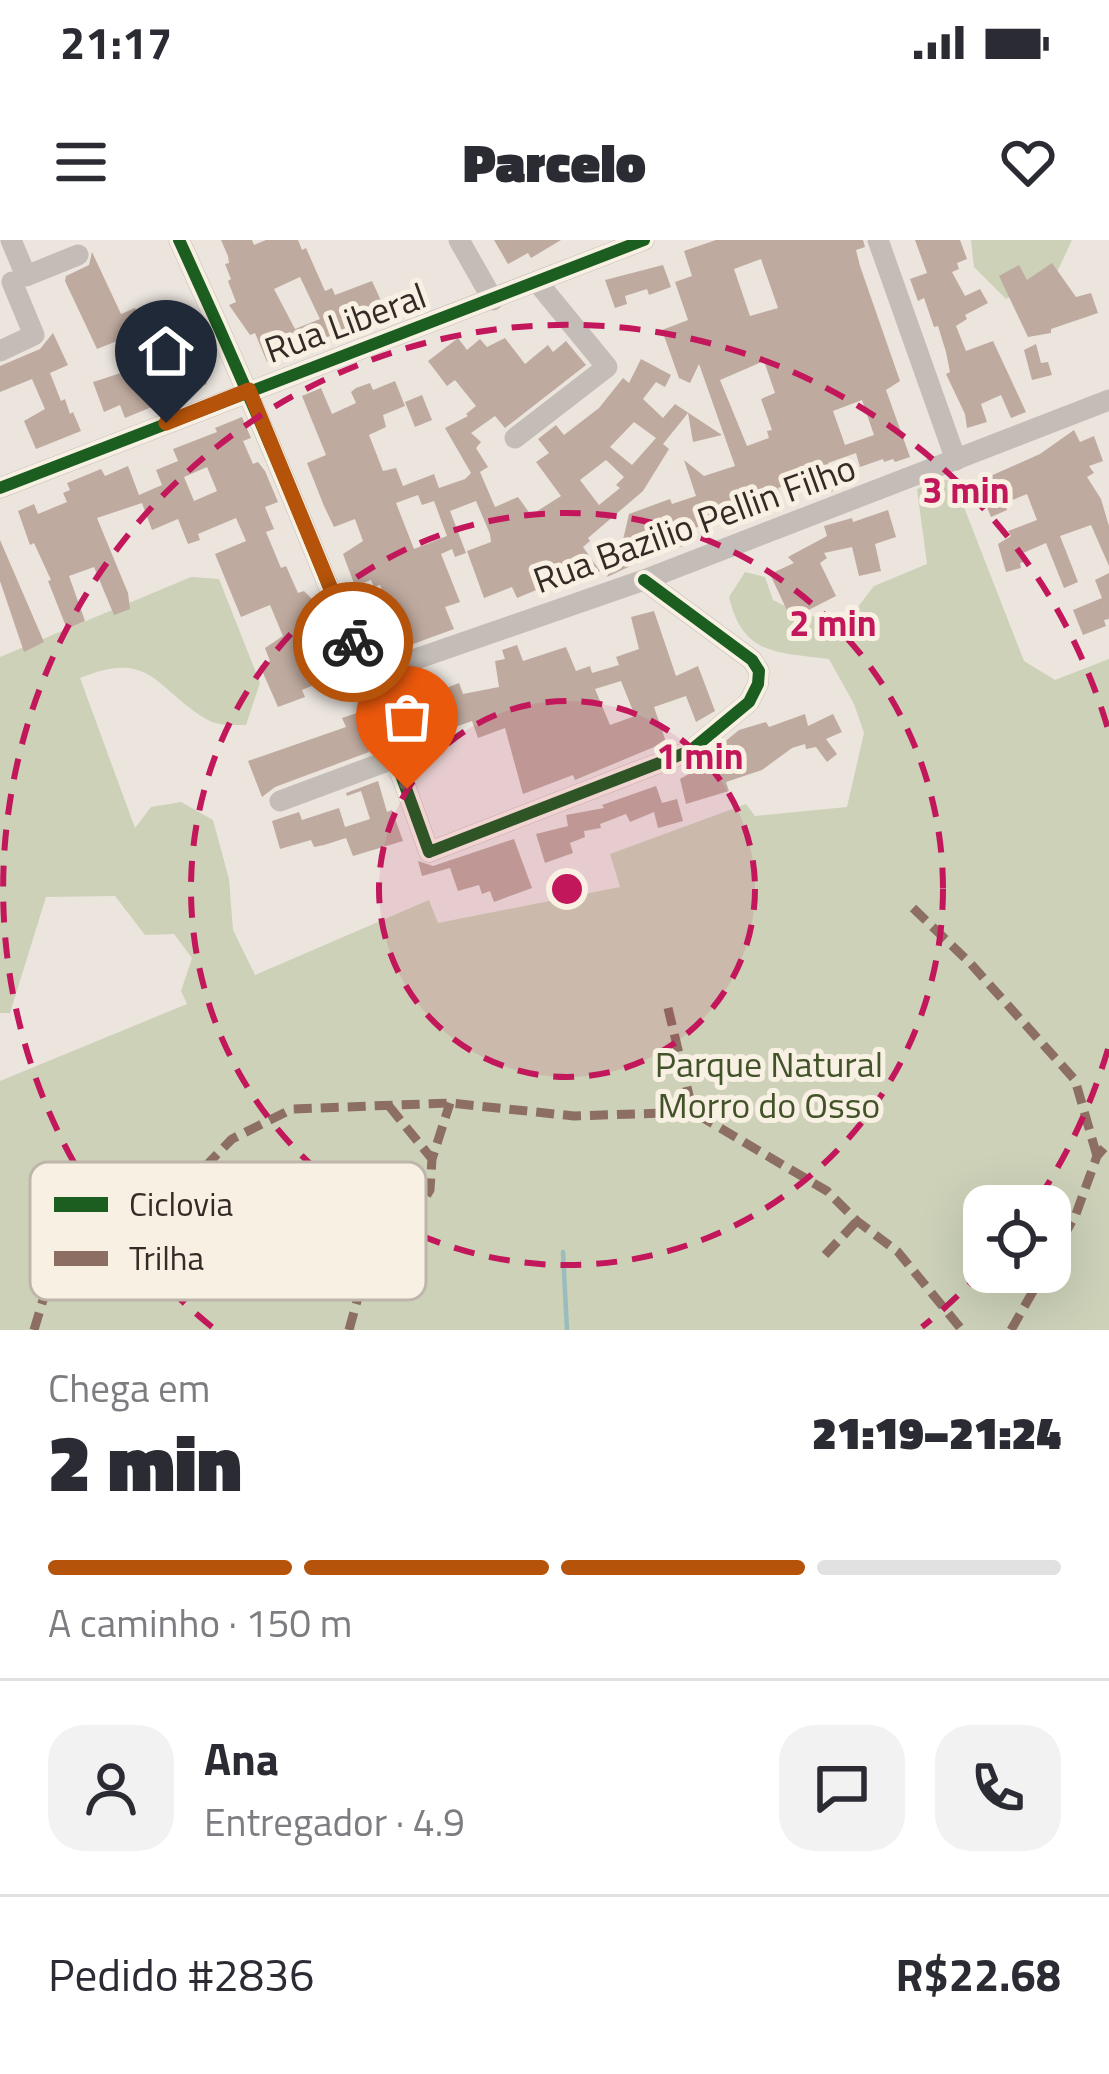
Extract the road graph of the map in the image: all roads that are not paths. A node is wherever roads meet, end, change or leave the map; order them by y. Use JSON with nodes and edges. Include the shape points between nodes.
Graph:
{"nodes":[{"id":1,"x":11,"y":240,"type":"edge"},
{"id":2,"x":179,"y":240,"type":"edge"},
{"id":3,"x":459,"y":240,"type":"edge"},
{"id":4,"x":644,"y":240,"type":"edge"},
{"id":5,"x":878,"y":240,"type":"edge"},
{"id":6,"x":78,"y":255,"type":"dead end"},
{"id":7,"x":13,"y":282,"type":"edge"},
{"id":8,"x":538,"y":283,"type":"junction"},
{"id":9,"x":493,"y":299,"type":"junction"},
{"id":10,"x":0,"y":351,"type":"edge"},
{"id":11,"x":249,"y":390,"type":"junction"},
{"id":12,"x":1109,"y":400,"type":"edge"},
{"id":13,"x":515,"y":438,"type":"dead end"},
{"id":14,"x":956,"y":460,"type":"junction"},
{"id":15,"x":0,"y":488,"type":"edge"},
{"id":16,"x":644,"y":580,"type":"junction"},
{"id":17,"x":367,"y":676,"type":"junction"},
{"id":18,"x":396,"y":758,"type":"junction"},
{"id":19,"x":280,"y":801,"type":"dead end"}],
"edges":[{"from":1,"to":7,"type":"street"},
{"from":2,"to":11,"type":"street"},
{"from":3,"to":9,"type":"street"},
{"from":4,"to":8,"type":"street","name":"Rua Liberal"},
{"from":5,"to":14,"type":"street"},
{"from":6,"to":7,"type":"street"},
{"from":7,"to":10,"type":"street","via":[[34,335]]},
{"from":8,"to":9,"type":"street","name":"Rua Liberal"},
{"from":8,"to":13,"type":"street","via":[[607,367]]},
{"from":9,"to":11,"type":"street","name":"Rua Liberal"},
{"from":11,"to":15,"type":"street","name":"Rua Liberal"},
{"from":11,"to":17,"type":"street"},
{"from":12,"to":14,"type":"street","name":"Rua Bazilio Pellin Filho"},
{"from":14,"to":16,"type":"street","name":"Rua Bazilio Pellin Filho"},
{"from":16,"to":17,"type":"street","name":"Rua Bazilio Pellin Filho"},
{"from":16,"to":18,"type":"street","via":[[759,671],[749,702],[689,752],[430,852]]},
{"from":17,"to":18,"type":"street"},
{"from":18,"to":19,"type":"street"}]}
